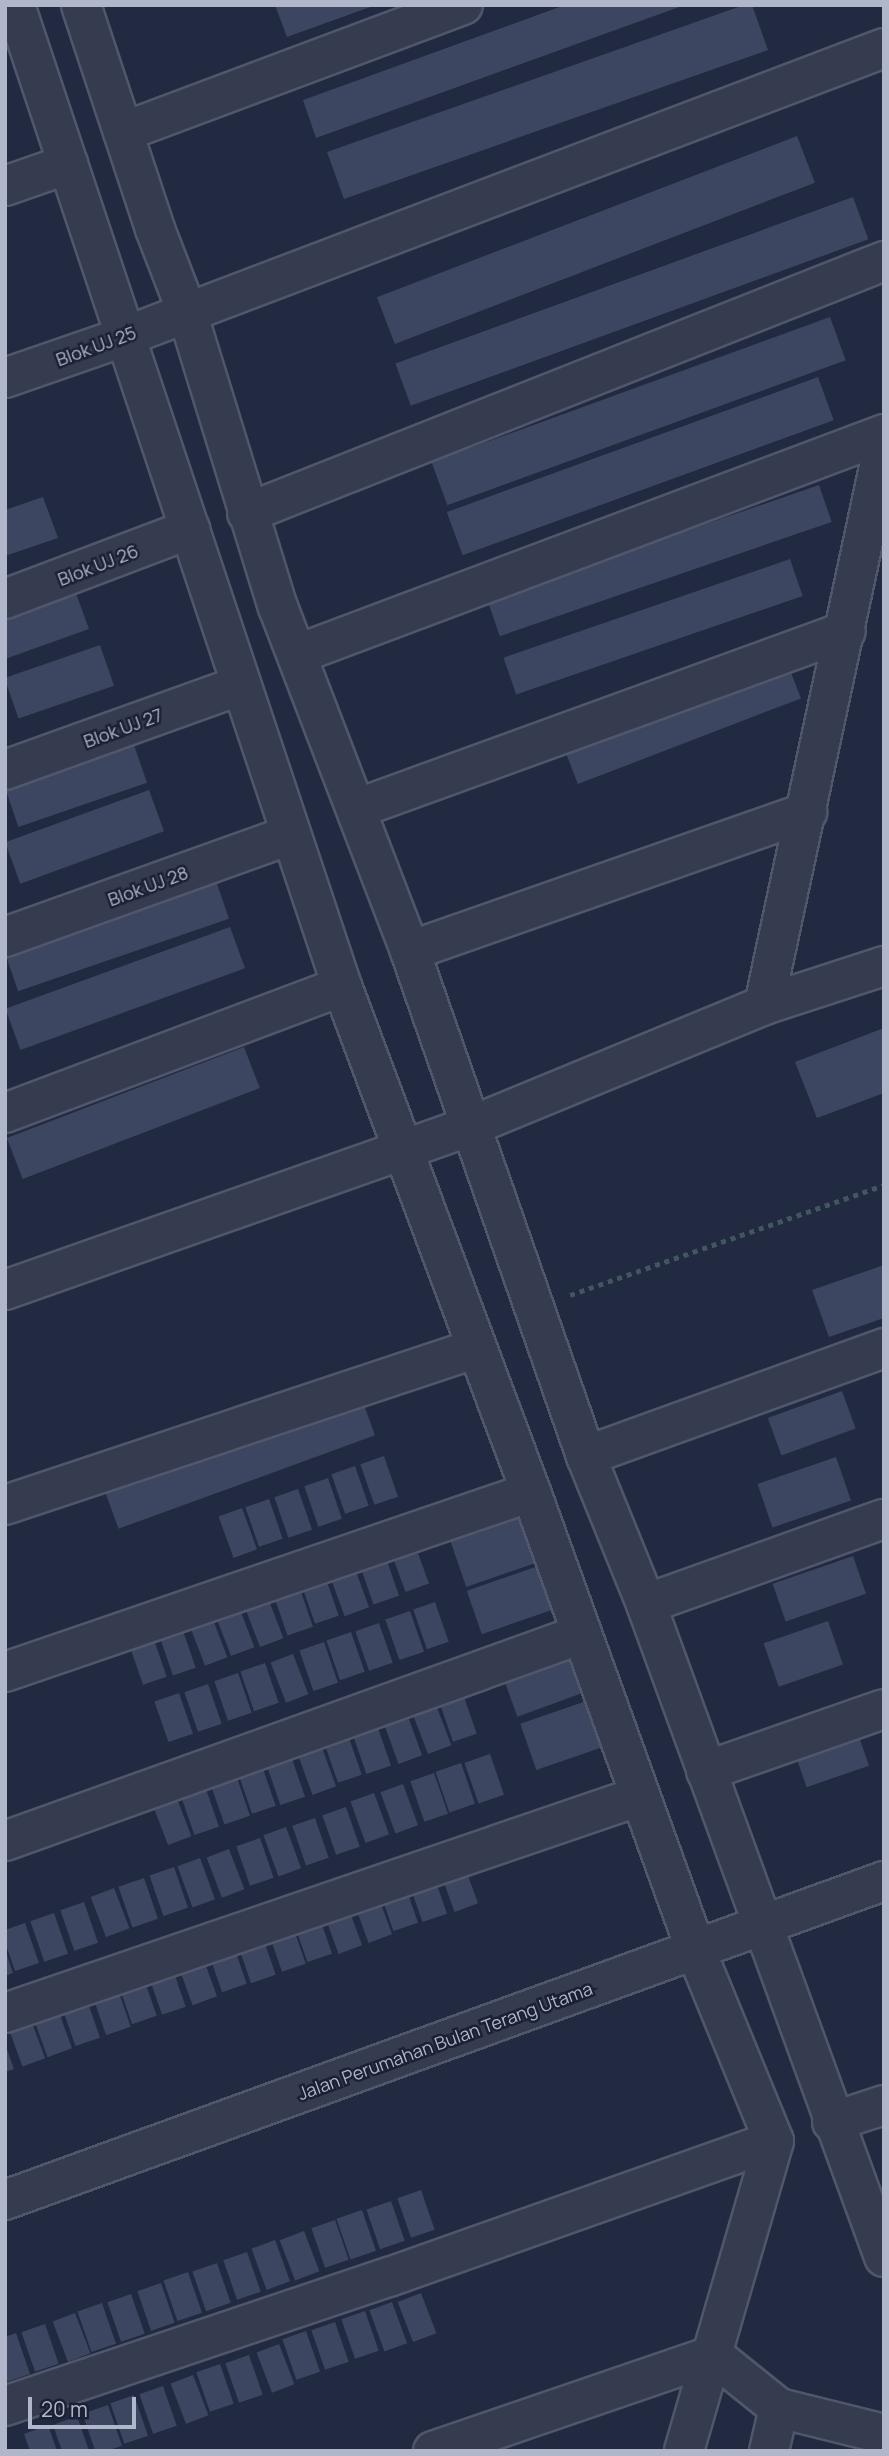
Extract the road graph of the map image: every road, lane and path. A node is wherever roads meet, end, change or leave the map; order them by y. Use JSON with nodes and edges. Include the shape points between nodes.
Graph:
{"nodes":[{"id":1,"x":81,"y":5,"type":"edge"},
{"id":2,"x":463,"y":5,"type":"edge"},
{"id":3,"x":12,"y":7,"type":"edge"},
{"id":4,"x":884,"y":48,"type":"edge"},
{"id":5,"x":123,"y":132,"type":"junction"},
{"id":6,"x":68,"y":164,"type":"junction"},
{"id":7,"x":5,"y":186,"type":"edge"},
{"id":8,"x":884,"y":261,"type":"edge"},
{"id":9,"x":187,"y":312,"type":"junction"},
{"id":10,"x":126,"y":336,"type":"junction"},
{"id":11,"x":5,"y":378,"type":"edge"},
{"id":12,"x":884,"y":434,"type":"edge"},
{"id":13,"x":884,"y":444,"type":"edge"},
{"id":14,"x":247,"y":513,"type":"junction"},
{"id":15,"x":190,"y":529,"type":"junction"},
{"id":16,"x":5,"y":599,"type":"edge"},
{"id":17,"x":282,"y":618,"type":"junction"},
{"id":18,"x":846,"y":631,"type":"junction"},
{"id":19,"x":224,"y":636,"type":"junction"},
{"id":20,"x":298,"y":654,"type":"junction"},
{"id":21,"x":241,"y":685,"type":"junction"},
{"id":22,"x":5,"y":770,"type":"edge"},
{"id":23,"x":356,"y":809,"type":"junction"},
{"id":24,"x":807,"y":812,"type":"junction"},
{"id":25,"x":290,"y":835,"type":"junction"},
{"id":26,"x":5,"y":937,"type":"edge"},
{"id":27,"x":410,"y":951,"type":"junction"},
{"id":28,"x":884,"y":966,"type":"edge"},
{"id":29,"x":342,"y":986,"type":"junction"},
{"id":30,"x":764,"y":1005,"type":"junction"},
{"id":31,"x":5,"y":1113,"type":"edge"},
{"id":32,"x":471,"y":1126,"type":"junction"},
{"id":33,"x":405,"y":1150,"type":"junction"},
{"id":34,"x":884,"y":1185,"type":"edge"},
{"id":35,"x":5,"y":1290,"type":"edge"},
{"id":36,"x":533,"y":1308,"type":"junction"},
{"id":37,"x":476,"y":1348,"type":"junction"},
{"id":38,"x":884,"y":1348,"type":"edge"},
{"id":39,"x":586,"y":1456,"type":"junction"},
{"id":40,"x":531,"y":1492,"type":"junction"},
{"id":41,"x":5,"y":1505,"type":"edge"},
{"id":42,"x":884,"y":1519,"type":"edge"},
{"id":43,"x":646,"y":1604,"type":"junction"},
{"id":44,"x":582,"y":1634,"type":"junction"},
{"id":45,"x":5,"y":1672,"type":"edge"},
{"id":46,"x":884,"y":1709,"type":"edge"},
{"id":47,"x":706,"y":1771,"type":"junction"},
{"id":48,"x":640,"y":1796,"type":"junction"},
{"id":49,"x":5,"y":1841,"type":"edge"},
{"id":50,"x":884,"y":1881,"type":"edge"},
{"id":51,"x":763,"y":1925,"type":"junction"},
{"id":52,"x":696,"y":1951,"type":"junction"},
{"id":53,"x":5,"y":2014,"type":"edge"},
{"id":54,"x":884,"y":2105,"type":"edge"},
{"id":55,"x":832,"y":2122,"type":"junction"},
{"id":56,"x":774,"y":2141,"type":"junction"},
{"id":57,"x":5,"y":2200,"type":"edge"},
{"id":58,"x":884,"y":2257,"type":"edge"},
{"id":59,"x":713,"y":2355,"type":"junction"},
{"id":60,"x":5,"y":2406,"type":"edge"},
{"id":61,"x":779,"y":2408,"type":"junction"},
{"id":62,"x":884,"y":2434,"type":"edge"},
{"id":63,"x":433,"y":2451,"type":"edge"},
{"id":64,"x":684,"y":2451,"type":"edge"},
{"id":65,"x":769,"y":2451,"type":"edge"}],
"edges":[{"from":1,"to":5,"type":"street"},
{"from":2,"to":5,"type":"street"},
{"from":3,"to":6,"type":"street"},
{"from":4,"to":9,"type":"street","name":"Blok UJ 25"},
{"from":5,"to":9,"type":"street"},
{"from":6,"to":7,"type":"street"},
{"from":6,"to":10,"type":"street"},
{"from":8,"to":14,"type":"street"},
{"from":9,"to":10,"type":"street","name":"Blok UJ 25"},
{"from":9,"to":14,"type":"street"},
{"from":10,"to":11,"type":"street","name":"Blok UJ 25"},
{"from":10,"to":15,"type":"street"},
{"from":12,"to":20,"type":"street"},
{"from":13,"to":18,"type":"street"},
{"from":14,"to":17,"type":"street"},
{"from":15,"to":16,"type":"street","name":"Blok UJ 26"},
{"from":15,"to":19,"type":"street"},
{"from":17,"to":19,"type":"street"},
{"from":17,"to":20,"type":"street"},
{"from":18,"to":23,"type":"street"},
{"from":18,"to":24,"type":"street"},
{"from":19,"to":21,"type":"street"},
{"from":20,"to":23,"type":"street"},
{"from":21,"to":22,"type":"street","name":"Blok UJ 27"},
{"from":21,"to":25,"type":"street"},
{"from":23,"to":27,"type":"street"},
{"from":24,"to":27,"type":"street"},
{"from":24,"to":30,"type":"street"},
{"from":25,"to":26,"type":"street","name":"Blok UJ 28"},
{"from":25,"to":29,"type":"street"},
{"from":27,"to":32,"type":"street"},
{"from":28,"to":30,"type":"street"},
{"from":29,"to":31,"type":"street"},
{"from":29,"to":33,"type":"street"},
{"from":30,"to":32,"type":"street"},
{"from":32,"to":33,"type":"street"},
{"from":32,"to":36,"type":"street"},
{"from":33,"to":35,"type":"street"},
{"from":33,"to":37,"type":"street"},
{"from":34,"to":36,"type":"path"},
{"from":36,"to":39,"type":"street"},
{"from":37,"to":40,"type":"street"},
{"from":37,"to":41,"type":"street"},
{"from":38,"to":39,"type":"street"},
{"from":39,"to":43,"type":"street"},
{"from":40,"to":44,"type":"street"},
{"from":40,"to":45,"type":"street"},
{"from":42,"to":43,"type":"street"},
{"from":43,"to":47,"type":"street"},
{"from":44,"to":48,"type":"street"},
{"from":44,"to":49,"type":"street"},
{"from":46,"to":47,"type":"street"},
{"from":47,"to":51,"type":"street"},
{"from":48,"to":52,"type":"street"},
{"from":48,"to":53,"type":"street"},
{"from":50,"to":51,"type":"street","name":"Jalan Perumahan Bulan Terang Utama"},
{"from":51,"to":52,"type":"street","name":"Jalan Perumahan Bulan Terang Utama"},
{"from":51,"to":55,"type":"street"},
{"from":52,"to":56,"type":"street"},
{"from":52,"to":57,"type":"street","name":"Jalan Perumahan Bulan Terang Utama"},
{"from":54,"to":55,"type":"street"},
{"from":55,"to":58,"type":"street"},
{"from":56,"to":59,"type":"street"},
{"from":56,"to":60,"type":"street"},
{"from":59,"to":61,"type":"street"},
{"from":59,"to":63,"type":"street"},
{"from":59,"to":64,"type":"street"},
{"from":61,"to":62,"type":"street"},
{"from":61,"to":65,"type":"street"}]}
